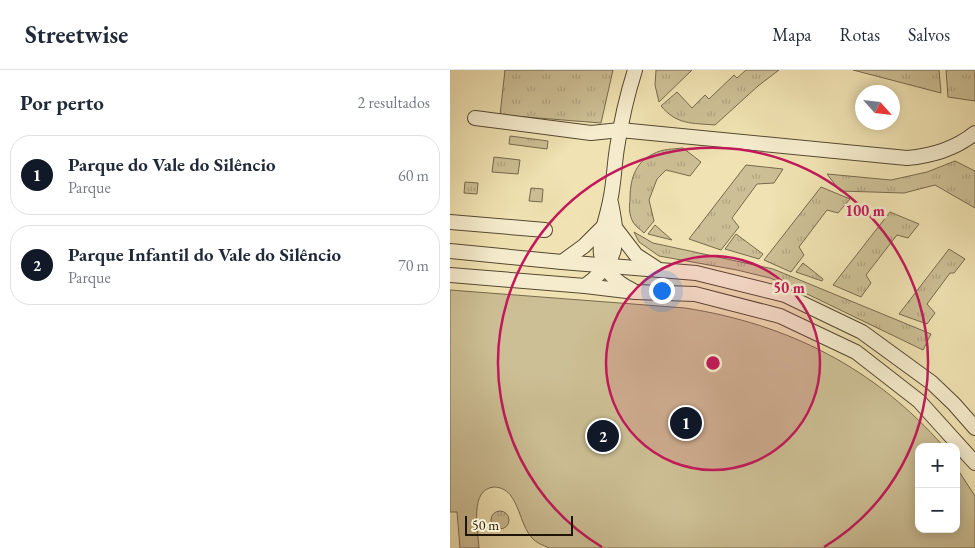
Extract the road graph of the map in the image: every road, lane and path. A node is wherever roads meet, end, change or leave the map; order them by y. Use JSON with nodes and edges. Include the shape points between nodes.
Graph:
{"nodes":[{"id":1,"x":635,"y":70,"type":"edge"},
{"id":2,"x":475,"y":118,"type":"dead end"},
{"id":3,"x":620,"y":130,"type":"junction"},
{"id":4,"x":975,"y":133,"type":"edge"},
{"id":5,"x":450,"y":222,"type":"edge"},
{"id":6,"x":610,"y":227,"type":"junction"},
{"id":7,"x":545,"y":230,"type":"dead end"},
{"id":8,"x":450,"y":251,"type":"edge"},
{"id":9,"x":562,"y":262,"type":"junction"},
{"id":10,"x":606,"y":266,"type":"junction"},
{"id":11,"x":656,"y":269,"type":"junction"},
{"id":12,"x":450,"y":275,"type":"edge"},
{"id":13,"x":585,"y":286,"type":"junction"},
{"id":14,"x":635,"y":292,"type":"junction"},
{"id":15,"x":975,"y":428,"type":"edge"},
{"id":16,"x":975,"y":463,"type":"edge"}],
"edges":[{"from":1,"to":3,"type":"street"},
{"from":2,"to":3,"type":"street","via":[[591,133]]},
{"from":3,"to":4,"type":"street","via":[[907,158],[945,151]]},
{"from":3,"to":6,"type":"street"},
{"from":5,"to":7,"type":"street"},
{"from":6,"to":9,"type":"street"},
{"from":6,"to":10,"type":"street","via":[[614,253]]},
{"from":6,"to":11,"type":"street","via":[[636,255]]},
{"from":8,"to":9,"type":"street"},
{"from":9,"to":10,"type":"street"},
{"from":10,"to":11,"type":"street"},
{"from":10,"to":13,"type":"street"},
{"from":10,"to":14,"type":"street","via":[[615,279]]},
{"from":11,"to":15,"type":"street","via":[[696,273],[785,294],[862,332],[932,383]]},
{"from":12,"to":13,"type":"street"},
{"from":13,"to":14,"type":"street"},
{"from":14,"to":16,"type":"street","via":[[695,294],[780,316],[856,352],[919,401]]}]}
